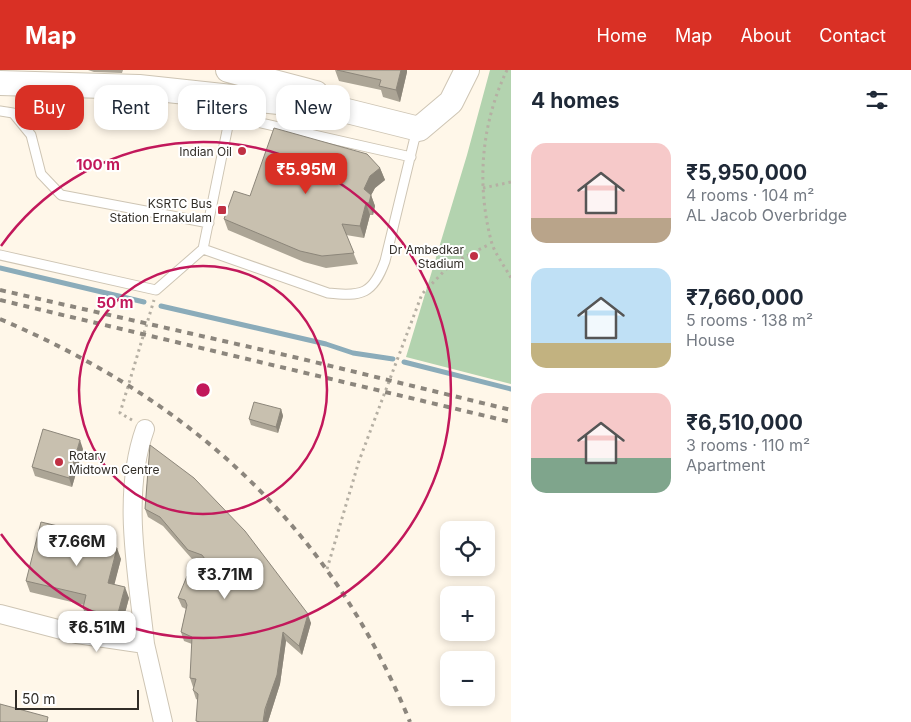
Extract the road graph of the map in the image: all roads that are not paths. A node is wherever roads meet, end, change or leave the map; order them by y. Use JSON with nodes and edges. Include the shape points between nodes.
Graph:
{"nodes":[{"id":1,"x":228,"y":70,"type":"edge"},
{"id":2,"x":467,"y":70,"type":"edge"},
{"id":3,"x":0,"y":83,"type":"edge"},
{"id":4,"x":285,"y":85,"type":"edge"},
{"id":5,"x":276,"y":102,"type":"edge"},
{"id":6,"x":0,"y":110,"type":"edge"},
{"id":7,"x":350,"y":112,"type":"edge"},
{"id":8,"x":419,"y":129,"type":"junction"},
{"id":9,"x":411,"y":157,"type":"junction"},
{"id":10,"x":209,"y":223,"type":"junction"},
{"id":11,"x":203,"y":249,"type":"junction"},
{"id":12,"x":0,"y":255,"type":"edge"},
{"id":13,"x":145,"y":429,"type":"road end"},
{"id":14,"x":0,"y":614,"type":"edge"},
{"id":15,"x":145,"y":644,"type":"junction"},
{"id":16,"x":163,"y":722,"type":"edge"}],
"edges":[{"from":1,"to":4,"type":"main road"},
{"from":2,"to":8,"type":"main road","via":[[451,102]]},
{"from":3,"to":5,"type":"main road","via":[[139,87]]},
{"from":6,"to":10,"type":"lane","via":[[13,112],[31,134],[41,174],[61,196]]},
{"from":7,"to":8,"type":"main road"},
{"from":8,"to":9,"type":"lane"},
{"from":9,"to":10,"type":"lane","via":[[230,116]]},
{"from":9,"to":11,"type":"lane","via":[[386,261],[379,279],[363,293],[345,295],[328,292]]},
{"from":10,"to":11,"type":"lane"},
{"from":11,"to":12,"type":"lane","via":[[156,290]]},
{"from":13,"to":15,"type":"street","via":[[138,450],[134,541]]},
{"from":14,"to":15,"type":"street","via":[[77,634]]},
{"from":15,"to":16,"type":"street"}]}
